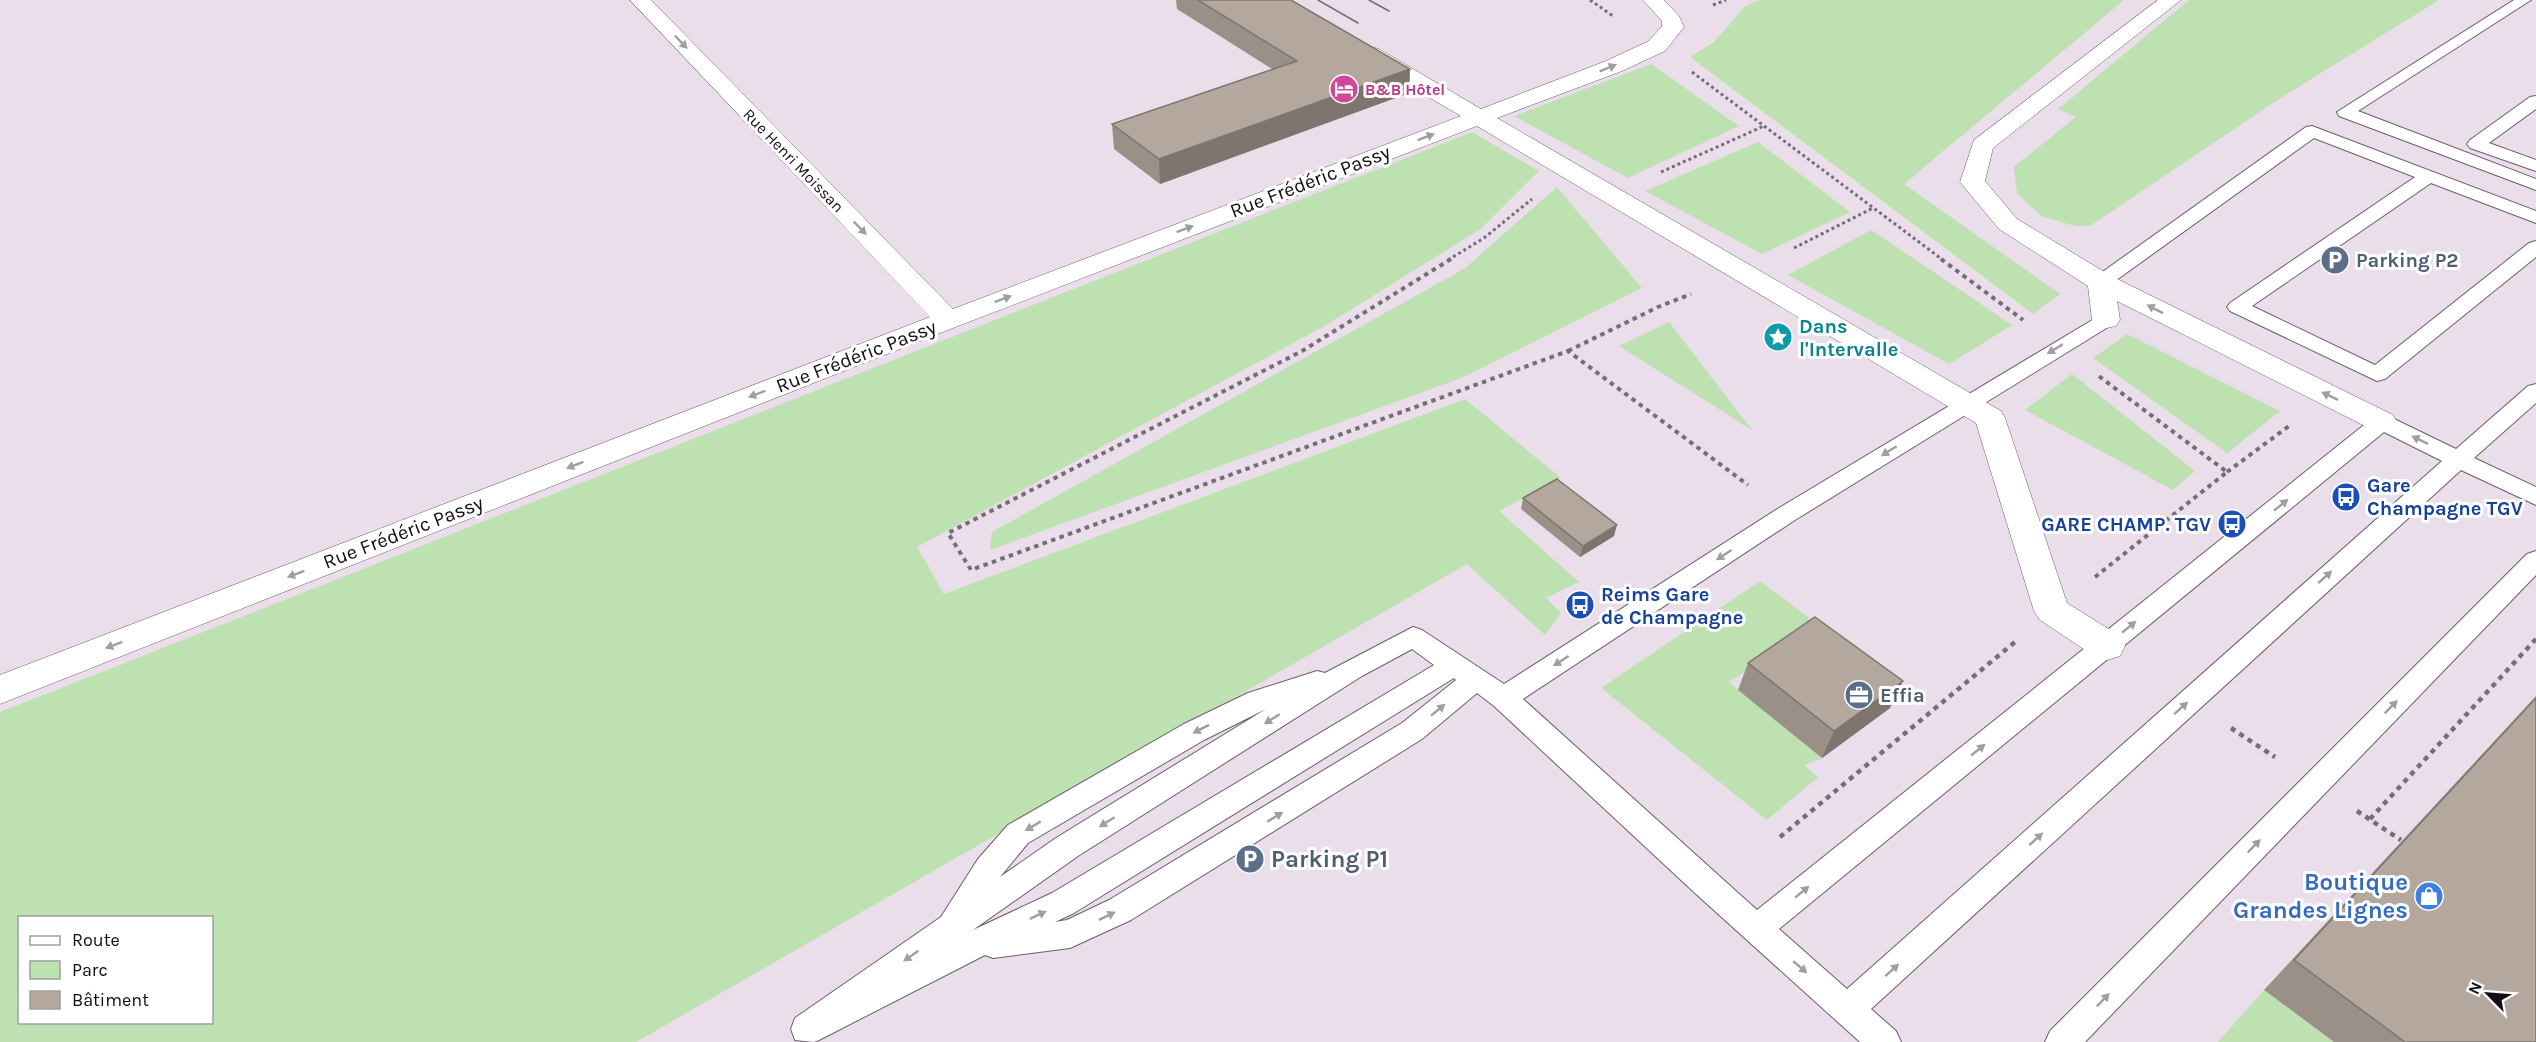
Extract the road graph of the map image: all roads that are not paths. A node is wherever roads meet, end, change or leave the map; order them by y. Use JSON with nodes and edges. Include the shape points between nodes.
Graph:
{"nodes":[{"id":1,"x":640,"y":0,"type":"edge"},
{"id":2,"x":1653,"y":0,"type":"edge"},
{"id":3,"x":2170,"y":0,"type":"edge"},
{"id":4,"x":2524,"y":0,"type":"edge"},
{"id":5,"x":1349,"y":41,"type":"edge"},
{"id":6,"x":2536,"y":101,"type":"edge"},
{"id":7,"x":1479,"y":117,"type":"junction"},
{"id":8,"x":2536,"y":166,"type":"edge"},
{"id":9,"x":2430,"y":175,"type":"junction"},
{"id":10,"x":2536,"y":185,"type":"edge"},
{"id":11,"x":2536,"y":217,"type":"edge"},
{"id":12,"x":2536,"y":247,"type":"edge"},
{"id":13,"x":2102,"y":282,"type":"junction"},
{"id":14,"x":948,"y":320,"type":"junction"},
{"id":15,"x":2106,"y":320,"type":"joint"},
{"id":16,"x":2536,"y":391,"type":"edge"},
{"id":17,"x":1966,"y":404,"type":"junction"},
{"id":18,"x":2382,"y":422,"type":"junction"},
{"id":19,"x":2458,"y":459,"type":"junction"},
{"id":20,"x":2536,"y":497,"type":"edge"},
{"id":21,"x":2536,"y":560,"type":"edge"},
{"id":22,"x":2107,"y":646,"type":"junction"},
{"id":23,"x":1466,"y":672,"type":"junction"},
{"id":24,"x":0,"y":690,"type":"edge"},
{"id":25,"x":1503,"y":698,"type":"junction"},
{"id":26,"x":1756,"y":929,"type":"junction"},
{"id":27,"x":1848,"y":1009,"type":"junction"},
{"id":28,"x":1884,"y":1042,"type":"edge"},
{"id":29,"x":2062,"y":1042,"type":"edge"}],
"edges":[{"from":1,"to":14,"type":"street","name":"Rue Henri Moissan","one_way":true},
{"from":7,"to":2,"type":"street","name":"Rue Frédéric Passy","one_way":true,"via":[[1657,46],[1673,27],[1672,20]]},
{"from":3,"to":13,"type":"street","via":[[1982,145],[1972,182],[2008,224]]},
{"from":4,"to":10,"type":"lane","via":[[2345,112]]},
{"from":5,"to":7,"type":"street"},
{"from":6,"to":8,"type":"lane","via":[[2476,144]]},
{"from":14,"to":7,"type":"street","name":"Rue Frédéric Passy","one_way":true},
{"from":7,"to":17,"type":"street"},
{"from":9,"to":11,"type":"lane"},
{"from":9,"to":12,"type":"lane","via":[[2237,307],[2377,374]]},
{"from":9,"to":13,"type":"lane","via":[[2312,131]]},
{"from":13,"to":15,"type":"street"},
{"from":18,"to":13,"type":"street","one_way":true},
{"from":14,"to":24,"type":"street","name":"Rue Frédéric Passy","one_way":true},
{"from":15,"to":17,"type":"lane","one_way":true},
{"from":16,"to":19,"type":"lane"},
{"from":17,"to":22,"type":"street","via":[[1990,418],[2052,611]]},
{"from":17,"to":25,"type":"lane","one_way":true,"via":[[1787,514]]},
{"from":19,"to":18,"type":"lane","one_way":true},
{"from":22,"to":18,"type":"lane","one_way":true},
{"from":19,"to":20,"type":"lane"},
{"from":27,"to":19,"type":"lane","one_way":true},
{"from":29,"to":21,"type":"lane","one_way":true},
{"from":26,"to":22,"type":"lane","one_way":true},
{"from":23,"to":23,"type":"lane","one_way":true,"via":[[1413,637],[1353,669],[1066,847],[960,938],[1062,903]]},
{"from":23,"to":25,"type":"lane"},
{"from":25,"to":26,"type":"lane"},
{"from":26,"to":27,"type":"lane","one_way":true},
{"from":27,"to":28,"type":"lane"}]}
